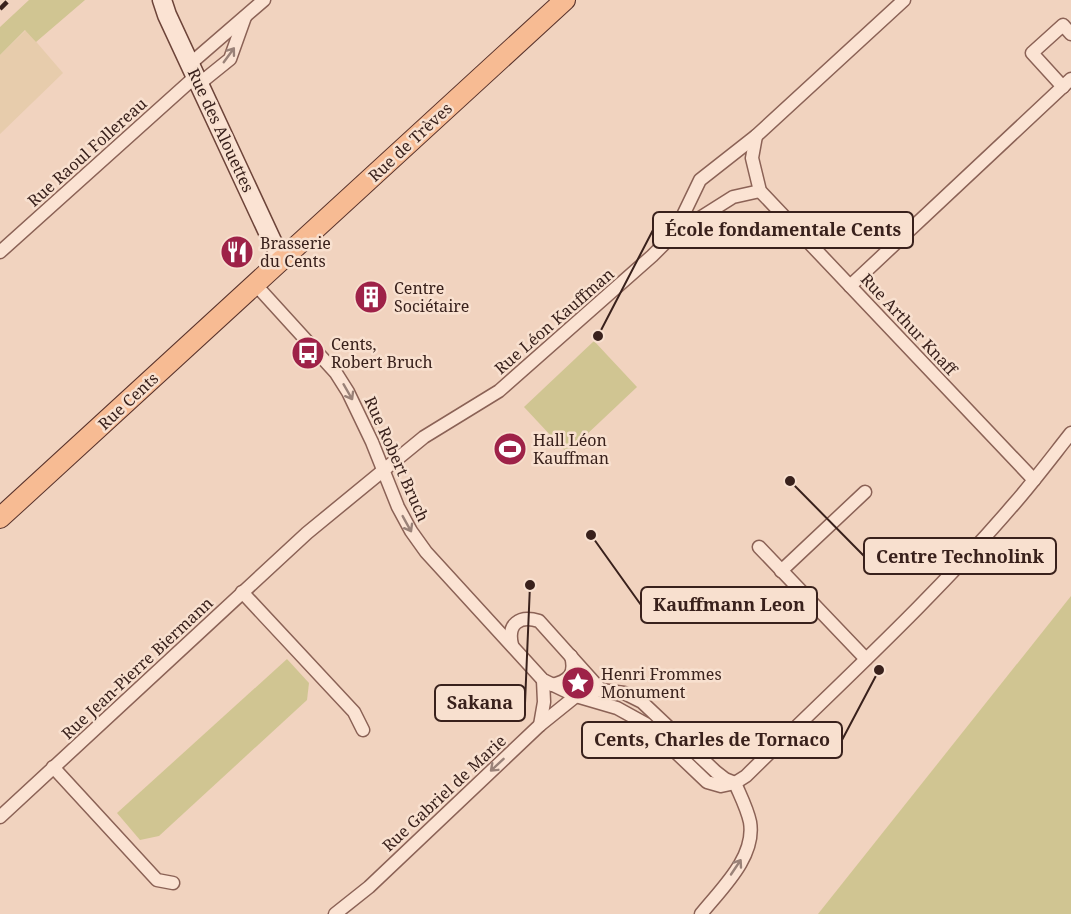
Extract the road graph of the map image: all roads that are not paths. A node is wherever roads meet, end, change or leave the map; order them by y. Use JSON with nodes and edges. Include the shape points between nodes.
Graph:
{"nodes":[{"id":1,"x":162,"y":0,"type":"edge"},
{"id":2,"x":264,"y":0,"type":"edge"},
{"id":3,"x":565,"y":0,"type":"edge"},
{"id":4,"x":904,"y":0,"type":"edge"},
{"id":5,"x":245,"y":17,"type":"junction"},
{"id":6,"x":1071,"y":34,"type":"edge"},
{"id":7,"x":195,"y":75,"type":"junction"},
{"id":8,"x":1067,"y":83,"type":"edge"},
{"id":9,"x":756,"y":136,"type":"junction"},
{"id":10,"x":760,"y":190,"type":"junction"},
{"id":11,"x":674,"y":234,"type":"junction"},
{"id":12,"x":0,"y":252,"type":"edge"},
{"id":13,"x":283,"y":259,"type":"junction"},
{"id":14,"x":255,"y":284,"type":"junction"},
{"id":15,"x":850,"y":286,"type":"junction"},
{"id":16,"x":1071,"y":433,"type":"edge"},
{"id":17,"x":383,"y":470,"type":"junction"},
{"id":18,"x":1034,"y":480,"type":"junction"},
{"id":19,"x":865,"y":492,"type":"dead end"},
{"id":20,"x":0,"y":518,"type":"edge"},
{"id":21,"x":759,"y":547,"type":"dead end"},
{"id":22,"x":781,"y":571,"type":"junction"},
{"id":23,"x":242,"y":592,"type":"junction"},
{"id":24,"x":512,"y":645,"type":"junction"},
{"id":25,"x":571,"y":655,"type":"junction"},
{"id":26,"x":866,"y":659,"type":"junction"},
{"id":27,"x":548,"y":682,"type":"junction"},
{"id":28,"x":602,"y":690,"type":"junction"},
{"id":29,"x":576,"y":696,"type":"junction"},
{"id":30,"x":540,"y":725,"type":"junction"},
{"id":31,"x":363,"y":730,"type":"dead end"},
{"id":32,"x":53,"y":767,"type":"junction"},
{"id":33,"x":735,"y":783,"type":"junction"},
{"id":34,"x":0,"y":817,"type":"edge"},
{"id":35,"x":173,"y":883,"type":"dead end"},
{"id":36,"x":335,"y":914,"type":"edge"},
{"id":37,"x":701,"y":914,"type":"edge"}],
"edges":[{"from":1,"to":7,"type":"main road","name":"Rue des Alouettes"},
{"from":2,"to":5,"type":"street","name":"Rue Raoul Follereau"},
{"from":3,"to":13,"type":"main road","name":"Rue de Trèves"},
{"from":4,"to":9,"type":"street","name":"Rue Léon Kauffman"},
{"from":5,"to":7,"type":"street","name":"Rue Raoul Follereau"},
{"from":7,"to":5,"type":"street","name":"Rue Raoul Follereau","one_way":true,"via":[[230,59]]},
{"from":6,"to":8,"type":"street","via":[[1063,25],[1032,53]]},
{"from":7,"to":12,"type":"street","name":"Rue Raoul Follereau"},
{"from":7,"to":13,"type":"main road","name":"Rue des Alouettes"},
{"from":8,"to":15,"type":"street"},
{"from":9,"to":10,"type":"street","name":"Rue Arthur Knaff","via":[[752,158]]},
{"from":9,"to":11,"type":"street","name":"Rue Léon Kauffman","via":[[700,180]]},
{"from":10,"to":11,"type":"street","via":[[733,197]]},
{"from":10,"to":15,"type":"street","name":"Rue Arthur Knaff"},
{"from":11,"to":17,"type":"street","name":"Rue Léon Kauffman","via":[[499,391],[424,436]]},
{"from":13,"to":14,"type":"main road","name":"Rue de Trèves"},
{"from":14,"to":17,"type":"street","name":"Rue Robert Bruch","one_way":true,"via":[[336,373],[359,412]]},
{"from":14,"to":20,"type":"main road","name":"Rue Cents"},
{"from":15,"to":18,"type":"street","name":"Rue Arthur Knaff"},
{"from":16,"to":18,"type":"street"},
{"from":17,"to":23,"type":"street","name":"Rue Jean-Pierre Biermann"},
{"from":17,"to":24,"type":"street","name":"Rue Robert Bruch","one_way":true,"via":[[398,507],[426,552]]},
{"from":18,"to":26,"type":"street","via":[[966,557]]},
{"from":19,"to":22,"type":"street"},
{"from":21,"to":22,"type":"street"},
{"from":22,"to":26,"type":"street"},
{"from":23,"to":31,"type":"street","via":[[354,712]]},
{"from":23,"to":32,"type":"street","name":"Rue Jean-Pierre Biermann"},
{"from":24,"to":25,"type":"street","via":[[513,626],[530,618],[539,621]]},
{"from":24,"to":27,"type":"street","name":"Rue Robert Bruch"},
{"from":25,"to":27,"type":"street","via":[[571,675],[563,683]]},
{"from":25,"to":28,"type":"street"},
{"from":26,"to":33,"type":"street"},
{"from":27,"to":29,"type":"street","name":"Rue Robert Bruch"},
{"from":27,"to":30,"type":"street"},
{"from":28,"to":29,"type":"street"},
{"from":28,"to":33,"type":"street","via":[[624,693],[642,702],[716,772]]},
{"from":29,"to":30,"type":"street","name":"Rue Gabriel de Marie"},
{"from":29,"to":33,"type":"street","name":"Rue Robert Bruch","via":[[617,708],[646,724],[707,782],[721,786]]},
{"from":30,"to":36,"type":"street","name":"Rue Gabriel de Marie","one_way":true,"via":[[369,887]]},
{"from":32,"to":34,"type":"street","name":"Rue Jean-Pierre Biermann"},
{"from":32,"to":35,"type":"street","via":[[157,880]]},
{"from":37,"to":33,"type":"street","one_way":true,"via":[[747,851],[750,824]]}]}
